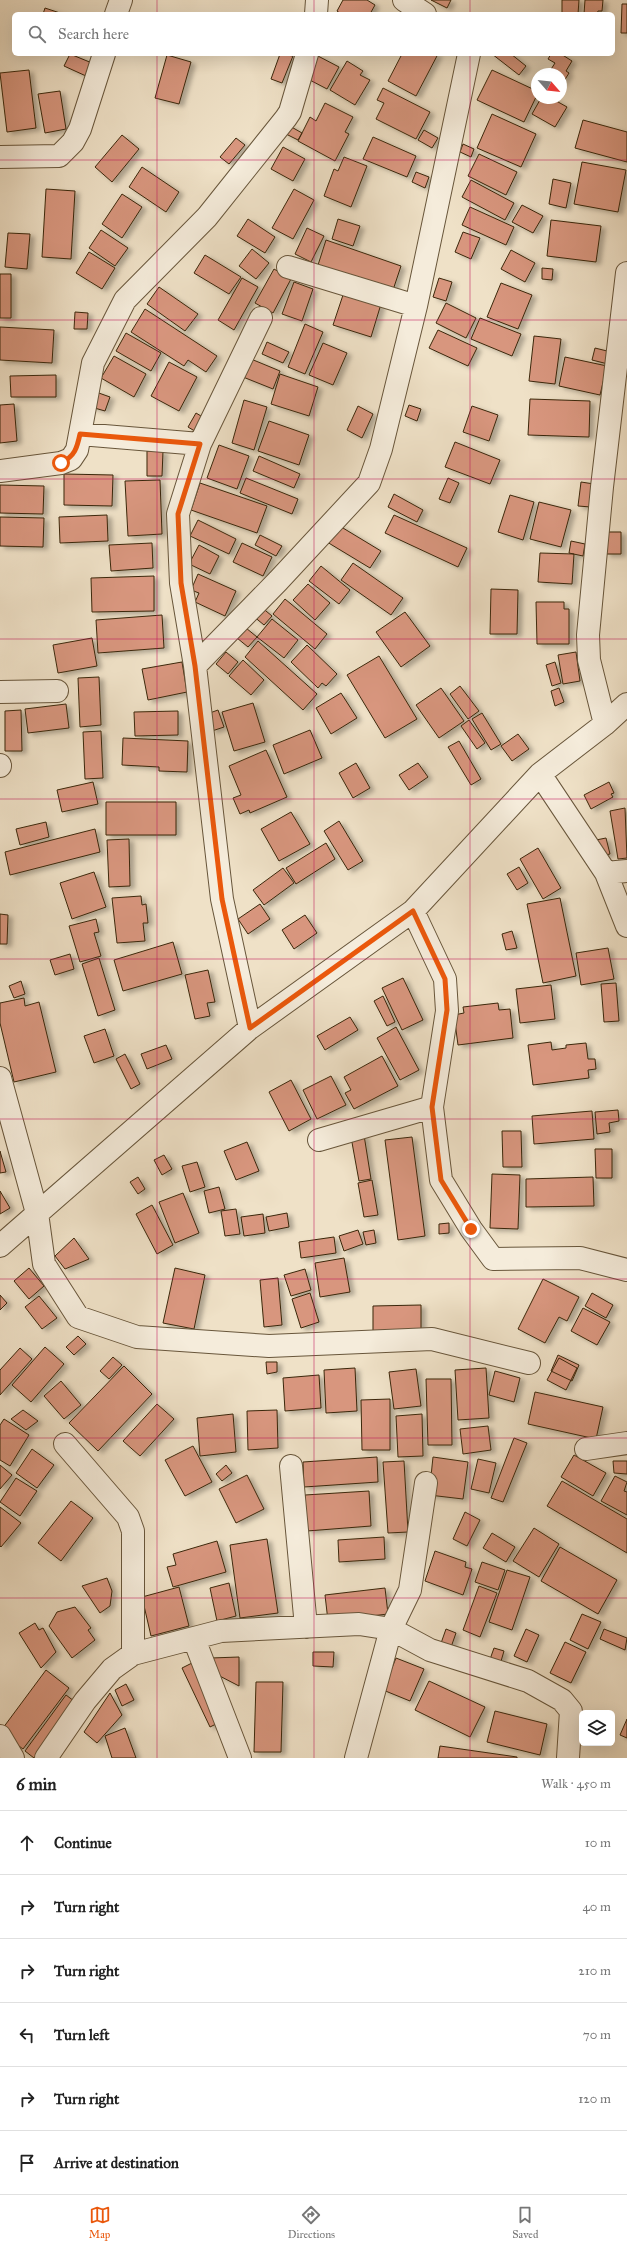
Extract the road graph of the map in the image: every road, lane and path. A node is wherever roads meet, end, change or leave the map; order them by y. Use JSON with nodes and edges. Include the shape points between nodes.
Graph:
{"nodes":[{"id":1,"x":121,"y":0,"type":"edge"},
{"id":2,"x":317,"y":0,"type":"edge"},
{"id":3,"x":404,"y":0,"type":"edge"},
{"id":4,"x":117,"y":12,"type":"edge"},
{"id":5,"x":316,"y":12,"type":"edge"},
{"id":6,"x":423,"y":12,"type":"edge"},
{"id":7,"x":103,"y":56,"type":"edge"},
{"id":8,"x":306,"y":56,"type":"edge"},
{"id":9,"x":469,"y":56,"type":"edge"},
{"id":10,"x":0,"y":157,"type":"edge"},
{"id":11,"x":288,"y":267,"type":"dead end"},
{"id":12,"x":627,"y":274,"type":"edge"},
{"id":13,"x":416,"y":306,"type":"junction"},
{"id":14,"x":261,"y":318,"type":"dead end"},
{"id":15,"x":80,"y":434,"type":"junction"},
{"id":16,"x":200,"y":444,"type":"junction"},
{"id":17,"x":0,"y":471,"type":"edge"},
{"id":18,"x":195,"y":666,"type":"junction"},
{"id":19,"x":57,"y":691,"type":"dead end"},
{"id":20,"x":0,"y":692,"type":"edge"},
{"id":21,"x":627,"y":704,"type":"edge"},
{"id":22,"x":605,"y":724,"type":"junction"},
{"id":23,"x":540,"y":774,"type":"junction"},
{"id":24,"x":627,"y":871,"type":"edge"},
{"id":25,"x":606,"y":873,"type":"junction"},
{"id":26,"x":413,"y":911,"type":"junction"},
{"id":27,"x":627,"y":926,"type":"edge"},
{"id":28,"x":250,"y":1028,"type":"junction"},
{"id":29,"x":0,"y":1078,"type":"edge"},
{"id":30,"x":432,"y":1107,"type":"junction"},
{"id":31,"x":319,"y":1140,"type":"dead end"},
{"id":32,"x":37,"y":1213,"type":"junction"},
{"id":33,"x":0,"y":1246,"type":"edge"},
{"id":34,"x":627,"y":1270,"type":"edge"},
{"id":35,"x":529,"y":1363,"type":"dead end"},
{"id":36,"x":627,"y":1443,"type":"edge"},
{"id":37,"x":65,"y":1444,"type":"dead end"},
{"id":38,"x":586,"y":1449,"type":"dead end"},
{"id":39,"x":291,"y":1466,"type":"dead end"},
{"id":40,"x":426,"y":1483,"type":"dead end"},
{"id":41,"x":306,"y":1626,"type":"junction"},
{"id":42,"x":391,"y":1629,"type":"junction"},
{"id":43,"x":194,"y":1638,"type":"junction"},
{"id":44,"x":133,"y":1654,"type":"junction"},
{"id":45,"x":0,"y":1736,"type":"edge"},
{"id":46,"x":575,"y":1757,"type":"edge"},
{"id":47,"x":13,"y":1758,"type":"edge"},
{"id":48,"x":46,"y":1758,"type":"edge"},
{"id":49,"x":240,"y":1758,"type":"edge"},
{"id":50,"x":356,"y":1758,"type":"edge"}],
"edges":[{"from":1,"to":4,"type":"street"},
{"from":2,"to":5,"type":"street"},
{"from":3,"to":6,"type":"street"},
{"from":7,"to":10,"type":"street","via":[[80,129],[73,142],[59,156]]},
{"from":8,"to":15,"type":"street","via":[[286,118],[200,226],[125,300],[93,363]]},
{"from":9,"to":13,"type":"street"},
{"from":11,"to":13,"type":"street"},
{"from":12,"to":22,"type":"street","via":[[588,635],[589,660]]},
{"from":13,"to":18,"type":"street","via":[[381,449],[369,483]]},
{"from":14,"to":16,"type":"street"},
{"from":15,"to":16,"type":"street"},
{"from":15,"to":17,"type":"street","via":[[71,459],[61,463]]},
{"from":16,"to":18,"type":"street","via":[[178,514],[181,583]]},
{"from":18,"to":28,"type":"street","via":[[222,899]]},
{"from":19,"to":20,"type":"street"},
{"from":21,"to":22,"type":"street"},
{"from":22,"to":23,"type":"street"},
{"from":23,"to":25,"type":"street"},
{"from":23,"to":26,"type":"street"},
{"from":24,"to":25,"type":"street"},
{"from":25,"to":27,"type":"street"},
{"from":26,"to":28,"type":"street"},
{"from":26,"to":30,"type":"street","via":[[445,979],[447,1010]]},
{"from":28,"to":32,"type":"street"},
{"from":29,"to":32,"type":"street"},
{"from":30,"to":31,"type":"street"},
{"from":30,"to":34,"type":"street","via":[[441,1180],[493,1259],[580,1258]]},
{"from":32,"to":33,"type":"street"},
{"from":32,"to":35,"type":"street","via":[[44,1264],[78,1317],[137,1337],[269,1346],[432,1339]]},
{"from":36,"to":38,"type":"street"},
{"from":37,"to":44,"type":"street","via":[[128,1517],[133,1531]]},
{"from":39,"to":41,"type":"street"},
{"from":40,"to":42,"type":"street","via":[[410,1590]]},
{"from":41,"to":42,"type":"street","via":[[359,1624]]},
{"from":41,"to":43,"type":"street","via":[[221,1631]]},
{"from":42,"to":46,"type":"street","via":[[430,1650],[528,1681],[562,1700],[571,1711]]},
{"from":42,"to":50,"type":"street"},
{"from":43,"to":44,"type":"street"},
{"from":43,"to":49,"type":"street"},
{"from":44,"to":48,"type":"street","via":[[112,1669]]},
{"from":45,"to":47,"type":"street"}]}
